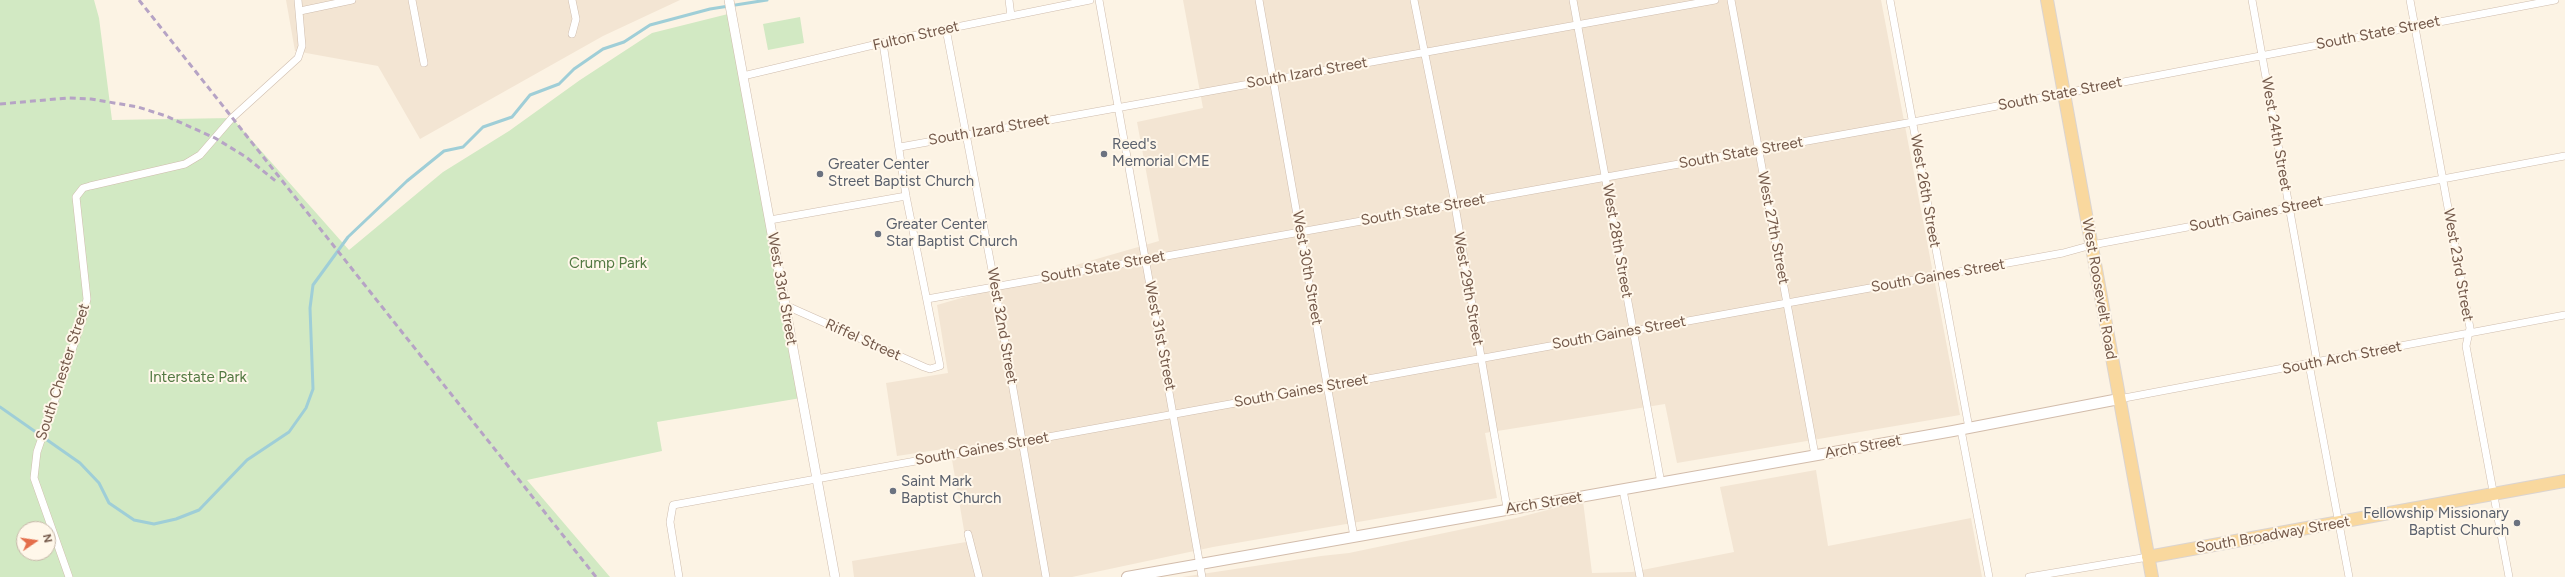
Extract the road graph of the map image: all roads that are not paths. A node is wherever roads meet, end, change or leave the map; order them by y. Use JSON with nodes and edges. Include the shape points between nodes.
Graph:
{"nodes":[{"id":1,"x":298,"y":0,"type":"edge"},
{"id":2,"x":352,"y":0,"type":"edge"},
{"id":3,"x":412,"y":0,"type":"edge"},
{"id":4,"x":572,"y":0,"type":"edge"},
{"id":5,"x":729,"y":0,"type":"edge"},
{"id":6,"x":1009,"y":0,"type":"edge"},
{"id":7,"x":1090,"y":0,"type":"edge"},
{"id":8,"x":1099,"y":0,"type":"edge"},
{"id":9,"x":1259,"y":0,"type":"edge"},
{"id":10,"x":1414,"y":0,"type":"edge"},
{"id":11,"x":1573,"y":0,"type":"edge"},
{"id":12,"x":1715,"y":0,"type":"edge"},
{"id":13,"x":1731,"y":0,"type":"edge"},
{"id":14,"x":1890,"y":0,"type":"edge"},
{"id":15,"x":2047,"y":0,"type":"edge"},
{"id":16,"x":2252,"y":0,"type":"edge"},
{"id":17,"x":2410,"y":0,"type":"edge"},
{"id":18,"x":2555,"y":0,"type":"edge"},
{"id":19,"x":300,"y":11,"type":"junction"},
{"id":20,"x":1011,"y":16,"type":"junction"},
{"id":21,"x":1578,"y":24,"type":"junction"},
{"id":22,"x":2415,"y":26,"type":"junction"},
{"id":23,"x":946,"y":29,"type":"junction"},
{"id":24,"x":572,"y":34,"type":"dead end"},
{"id":25,"x":883,"y":43,"type":"junction"},
{"id":26,"x":1424,"y":52,"type":"junction"},
{"id":27,"x":2261,"y":55,"type":"junction"},
{"id":28,"x":424,"y":63,"type":"dead end"},
{"id":29,"x":744,"y":76,"type":"junction"},
{"id":30,"x":1273,"y":79,"type":"junction"},
{"id":31,"x":2063,"y":94,"type":"junction"},
{"id":32,"x":1119,"y":107,"type":"junction"},
{"id":33,"x":1913,"y":122,"type":"junction"},
{"id":34,"x":966,"y":134,"type":"junction"},
{"id":35,"x":900,"y":146,"type":"junction"},
{"id":36,"x":1758,"y":150,"type":"junction"},
{"id":37,"x":2565,"y":156,"type":"edge"},
{"id":38,"x":1606,"y":177,"type":"junction"},
{"id":39,"x":2443,"y":180,"type":"junction"},
{"id":40,"x":906,"y":196,"type":"junction"},
{"id":41,"x":1454,"y":204,"type":"junction"},
{"id":42,"x":2289,"y":207,"type":"junction"},
{"id":43,"x":770,"y":220,"type":"junction"},
{"id":44,"x":1301,"y":232,"type":"junction"},
{"id":45,"x":2092,"y":245,"type":"junction"},
{"id":46,"x":1145,"y":259,"type":"junction"},
{"id":47,"x":1941,"y":275,"type":"junction"},
{"id":48,"x":995,"y":286,"type":"junction"},
{"id":49,"x":927,"y":299,"type":"junction"},
{"id":50,"x":1787,"y":303,"type":"junction"},
{"id":51,"x":787,"y":306,"type":"junction"},
{"id":52,"x":2565,"y":315,"type":"edge"},
{"id":53,"x":1633,"y":331,"type":"junction"},
{"id":54,"x":2468,"y":334,"type":"junction"},
{"id":55,"x":1480,"y":359,"type":"junction"},
{"id":56,"x":2317,"y":362,"type":"junction"},
{"id":57,"x":2309,"y":364,"type":"junction"},
{"id":58,"x":1327,"y":386,"type":"junction"},
{"id":59,"x":2118,"y":399,"type":"junction"},
{"id":60,"x":1174,"y":414,"type":"junction"},
{"id":61,"x":1965,"y":429,"type":"junction"},
{"id":62,"x":1022,"y":442,"type":"junction"},
{"id":63,"x":1815,"y":455,"type":"junction"},
{"id":64,"x":816,"y":479,"type":"junction"},
{"id":65,"x":2565,"y":481,"type":"edge"},
{"id":66,"x":1661,"y":483,"type":"junction"},
{"id":67,"x":1623,"y":490,"type":"junction"},
{"id":68,"x":2494,"y":493,"type":"junction"},
{"id":69,"x":1507,"y":508,"type":"junction"},
{"id":70,"x":2338,"y":523,"type":"junction"},
{"id":71,"x":968,"y":534,"type":"dead end"},
{"id":72,"x":1354,"y":537,"type":"junction"},
{"id":73,"x":2148,"y":557,"type":"junction"},
{"id":74,"x":1201,"y":564,"type":"junction"},
{"id":75,"x":69,"y":577,"type":"edge"},
{"id":76,"x":680,"y":577,"type":"edge"},
{"id":77,"x":835,"y":577,"type":"edge"},
{"id":78,"x":979,"y":577,"type":"edge"},
{"id":79,"x":1046,"y":577,"type":"edge"},
{"id":80,"x":1127,"y":577,"type":"edge"},
{"id":81,"x":1202,"y":577,"type":"edge"},
{"id":82,"x":1640,"y":577,"type":"edge"},
{"id":83,"x":1989,"y":577,"type":"edge"},
{"id":84,"x":2028,"y":577,"type":"edge"},
{"id":85,"x":2152,"y":577,"type":"edge"},
{"id":86,"x":2348,"y":577,"type":"edge"},
{"id":87,"x":2509,"y":577,"type":"edge"}],
"edges":[{"from":1,"to":19,"type":"street"},
{"from":2,"to":19,"type":"street"},
{"from":3,"to":28,"type":"street"},
{"from":4,"to":24,"type":"street","via":[[576,19]]},
{"from":5,"to":29,"type":"street","name":"West 33rd Street"},
{"from":6,"to":20,"type":"street"},
{"from":7,"to":20,"type":"street","name":"Fulton Street"},
{"from":8,"to":32,"type":"street","name":"West 31st Street"},
{"from":9,"to":30,"type":"street","name":"West 30th Street"},
{"from":10,"to":26,"type":"street","name":"West 29th Street"},
{"from":11,"to":21,"type":"street","name":"West 28th Street"},
{"from":12,"to":21,"type":"street","name":"South Izard Street"},
{"from":13,"to":36,"type":"street","name":"West 27th Street"},
{"from":14,"to":33,"type":"street","name":"West 26th Street"},
{"from":15,"to":31,"type":"main road","name":"West Roosevelt Road"},
{"from":16,"to":27,"type":"street","name":"West 24th Street"},
{"from":17,"to":22,"type":"street","name":"West 23rd Street"},
{"from":18,"to":22,"type":"street","name":"South State Street"},
{"from":19,"to":75,"type":"street","name":"South Chester Street","via":[[302,46],[298,58],[232,118],[200,155],[185,164],[90,186],[79,192],[75,202],[88,293],[82,321],[38,452],[34,484]]},
{"from":20,"to":23,"type":"street","name":"Fulton Street"},
{"from":21,"to":26,"type":"street","name":"South Izard Street"},
{"from":21,"to":38,"type":"street","name":"West 28th Street"},
{"from":22,"to":27,"type":"street","name":"South State Street"},
{"from":22,"to":39,"type":"street","name":"West 23rd Street"},
{"from":23,"to":25,"type":"street","name":"Fulton Street"},
{"from":23,"to":34,"type":"street","name":"West 32nd Street"},
{"from":25,"to":29,"type":"street","name":"Fulton Street"},
{"from":25,"to":35,"type":"street"},
{"from":26,"to":30,"type":"street","name":"South Izard Street"},
{"from":26,"to":41,"type":"street","name":"West 29th Street"},
{"from":27,"to":31,"type":"street","name":"South State Street","via":[[2078,89]]},
{"from":27,"to":42,"type":"street","name":"West 24th Street"},
{"from":29,"to":43,"type":"street","name":"West 33rd Street"},
{"from":30,"to":32,"type":"street","name":"South Izard Street"},
{"from":30,"to":44,"type":"street","name":"West 30th Street"},
{"from":31,"to":33,"type":"street","name":"South State Street"},
{"from":31,"to":45,"type":"main road","name":"West Roosevelt Road"},
{"from":32,"to":34,"type":"street","name":"South Izard Street"},
{"from":32,"to":46,"type":"street","name":"West 31st Street"},
{"from":33,"to":36,"type":"street","name":"South State Street"},
{"from":33,"to":47,"type":"street","name":"West 26th Street"},
{"from":34,"to":35,"type":"street","name":"South Izard Street"},
{"from":34,"to":48,"type":"street","name":"West 32nd Street"},
{"from":35,"to":40,"type":"street"},
{"from":36,"to":38,"type":"street","name":"South State Street"},
{"from":36,"to":50,"type":"street","name":"West 27th Street"},
{"from":37,"to":39,"type":"street","name":"South Gaines Street"},
{"from":38,"to":41,"type":"street","name":"South State Street"},
{"from":38,"to":53,"type":"street","name":"West 28th Street"},
{"from":39,"to":42,"type":"street","name":"South Gaines Street"},
{"from":39,"to":54,"type":"street","name":"West 23rd Street","via":[[2470,328]]},
{"from":40,"to":43,"type":"street"},
{"from":40,"to":49,"type":"street"},
{"from":41,"to":44,"type":"street","name":"South State Street"},
{"from":41,"to":55,"type":"street","name":"West 29th Street"},
{"from":42,"to":45,"type":"street","name":"South Gaines Street"},
{"from":42,"to":56,"type":"street","name":"West 24th Street"},
{"from":43,"to":51,"type":"street","name":"West 33rd Street"},
{"from":44,"to":46,"type":"street","name":"South State Street"},
{"from":44,"to":58,"type":"street","name":"West 30th Street"},
{"from":45,"to":47,"type":"street","name":"South Gaines Street"},
{"from":45,"to":59,"type":"main road","name":"West Roosevelt Road"},
{"from":46,"to":48,"type":"street","name":"South State Street"},
{"from":46,"to":60,"type":"street","name":"West 31st Street"},
{"from":47,"to":50,"type":"street","name":"South Gaines Street"},
{"from":47,"to":61,"type":"street","name":"West 26th Street"},
{"from":48,"to":49,"type":"street","name":"South State Street"},
{"from":48,"to":62,"type":"street","name":"West 32nd Street"},
{"from":49,"to":51,"type":"street","name":"Riffel Street","via":[[940,366],[930,369]]},
{"from":50,"to":53,"type":"street","name":"South Gaines Street"},
{"from":50,"to":63,"type":"street","name":"West 27th Street"},
{"from":51,"to":64,"type":"street","name":"West 33rd Street","via":[[789,333]]},
{"from":52,"to":54,"type":"street","name":"South Arch Street"},
{"from":53,"to":55,"type":"street","name":"South Gaines Street"},
{"from":53,"to":66,"type":"street","name":"West 28th Street"},
{"from":54,"to":56,"type":"street","name":"South Arch Street"},
{"from":54,"to":68,"type":"street","name":"West 23rd Street","via":[[2466,346],[2472,383]]},
{"from":55,"to":58,"type":"street","name":"South Gaines Street"},
{"from":55,"to":69,"type":"street","name":"West 29th Street"},
{"from":56,"to":57,"type":"street","name":"South Arch Street"},
{"from":57,"to":59,"type":"street","name":"South Arch Street"},
{"from":57,"to":70,"type":"street"},
{"from":58,"to":60,"type":"street","name":"South Gaines Street"},
{"from":58,"to":72,"type":"street","name":"West 30th Street"},
{"from":59,"to":61,"type":"main road","name":"Arch Street"},
{"from":59,"to":73,"type":"main road","name":"West Roosevelt Road"},
{"from":60,"to":62,"type":"street","name":"South Gaines Street"},
{"from":60,"to":74,"type":"street","name":"West 31st Street"},
{"from":61,"to":63,"type":"main road","name":"Arch Street"},
{"from":61,"to":83,"type":"street","name":"West 26th Street"},
{"from":62,"to":64,"type":"street","name":"South Gaines Street"},
{"from":62,"to":79,"type":"street","name":"West 32nd Street"},
{"from":63,"to":66,"type":"main road","name":"Arch Street"},
{"from":64,"to":76,"type":"street","name":"South Gaines Street","via":[[673,505],[670,522]]},
{"from":64,"to":77,"type":"street","name":"West 33rd Street"},
{"from":65,"to":68,"type":"main road","name":"South Broadway Street"},
{"from":66,"to":67,"type":"main road","name":"Arch Street"},
{"from":67,"to":69,"type":"main road","name":"Arch Street"},
{"from":67,"to":82,"type":"street"},
{"from":68,"to":70,"type":"main road","name":"South Broadway Street"},
{"from":68,"to":87,"type":"street","name":"West 23rd Street"},
{"from":69,"to":72,"type":"main road","name":"Arch Street"},
{"from":70,"to":73,"type":"main road","name":"South Broadway Street"},
{"from":70,"to":86,"type":"street"},
{"from":71,"to":78,"type":"street"},
{"from":72,"to":74,"type":"main road","name":"Arch Street"},
{"from":73,"to":84,"type":"street","name":"South Broadway Street"},
{"from":73,"to":85,"type":"main road","name":"West Roosevelt Road"},
{"from":74,"to":80,"type":"main road","name":"Arch Street"},
{"from":74,"to":81,"type":"street","name":"West 31st Street"}]}
